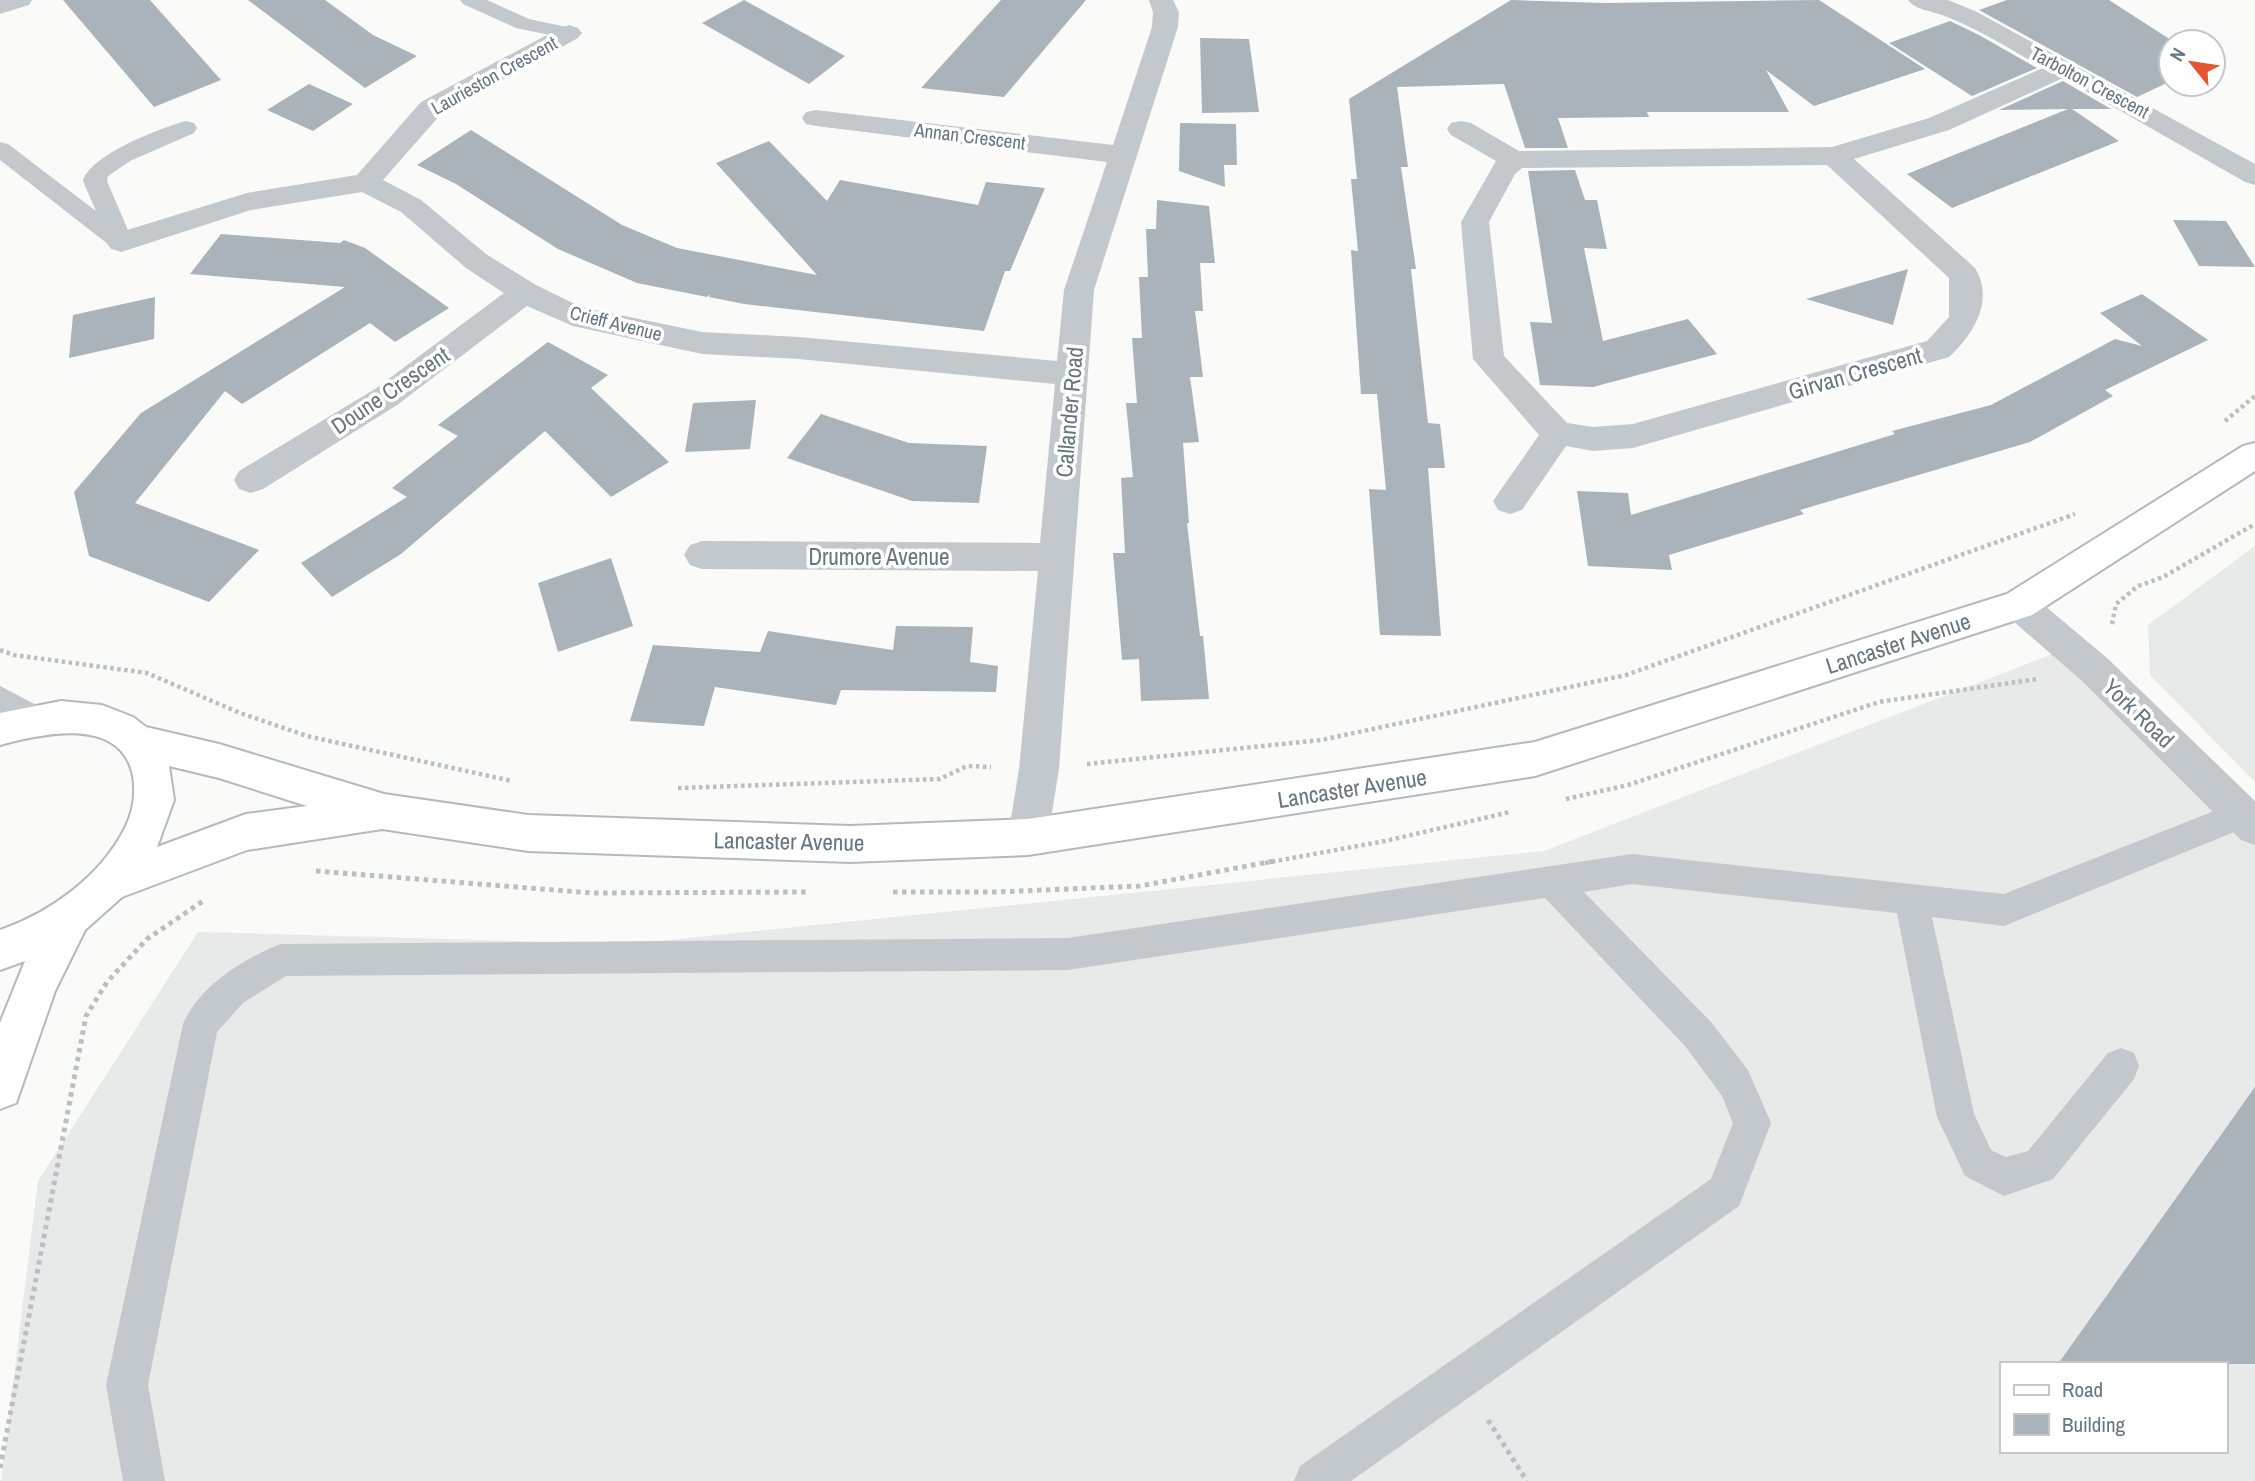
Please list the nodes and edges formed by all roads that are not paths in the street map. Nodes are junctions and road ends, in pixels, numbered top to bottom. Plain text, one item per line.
1 (20, 0) edge
2 (470, 0) edge
3 (1161, 0) edge
4 (1932, 1) edge
5 (0, 6) edge
6 (569, 33) joint
7 (2064, 68) junction
8 (816, 118) dead end
9 (186, 128) dead end
10 (1461, 129) dead end
11 (0, 149) edge
12 (1123, 155) junction
13 (1834, 156) junction
14 (1514, 160) junction
15 (2255, 176) edge
16 (366, 182) junction
17 (121, 242) junction
18 (525, 292) junction
19 (1072, 374) junction
20 (1558, 433) junction
21 (2255, 455) edge
22 (251, 480) dead end
23 (1510, 501) dead end
24 (702, 555) dead end
25 (1057, 557) junction
26 (2019, 604) junction
27 (10, 717) edge
28 (138, 742) junction
29 (384, 812) junction
30 (2249, 821) edge
31 (1028, 837) junction
32 (1551, 881) junction
33 (110, 883) junction
34 (1911, 899) junction
35 (69, 918) junction
36 (0, 950) edge
37 (2121, 1066) dead end
38 (0, 1087) edge
39 (144, 1481) edge
40 (1315, 1481) edge

1 - 5 street
2 - 6 lane
3 - 12 street, Callander Road
4 - 7 street, Tarbolton Crescent
6 - 16 street, Laurieston Crescent
7 - 13 street
7 - 15 street, Tarbolton Crescent
8 - 12 street, Annan Crescent
9 - 17 lane
10 - 14 street
11 - 17 lane
12 - 19 street, Callander Road
13 - 14 street
13 - 20 street, Girvan Crescent
14 - 20 street
16 - 17 street
16 - 18 street, Crieff Avenue
18 - 19 street, Crieff Avenue
18 - 22 street, Doune Crescent
19 - 25 street, Callander Road
20 - 23 street
21 - 26 main road, Lancaster Avenue
24 - 25 street, Drumore Avenue
25 - 31 street, Callander Road
26 - 30 street, York Road
26 - 31 main road, Lancaster Avenue
27 - 28 main road
28 - 29 main road, Lancaster Avenue
28 - 33 main road
29 - 31 main road, Lancaster Avenue
29 - 33 main road, Lancaster Avenue
30 - 34 lane
32 - 34 lane
32 - 39 lane
32 - 40 lane
33 - 35 main road
34 - 37 lane
35 - 36 main road
35 - 38 main road

